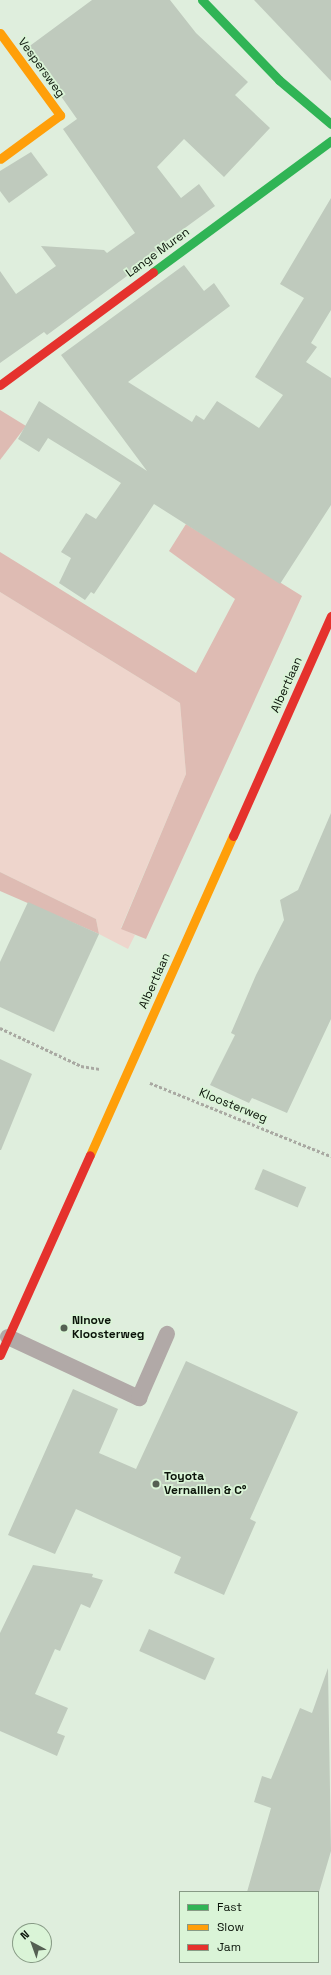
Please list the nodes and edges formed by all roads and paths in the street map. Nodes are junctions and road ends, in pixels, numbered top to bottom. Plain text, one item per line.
1 (202, 0) edge
2 (0, 33) edge
3 (331, 124) edge
4 (331, 141) edge
5 (0, 159) edge
6 (0, 385) edge
7 (331, 616) edge
8 (0, 1028) edge
9 (127, 1074) junction
10 (331, 1156) edge
11 (167, 1334) dead end
12 (8, 1337) junction
13 (0, 1355) edge

1 - 3 main road
2 - 5 main road, Vespersweg
4 - 6 main road, Lange Muren
7 - 9 main road, Albertlaan
8 - 9 path, Kloosterweg
9 - 10 path, Kloosterweg
9 - 12 main road, Albertlaan
11 - 12 lane
12 - 13 main road, Albertlaan

